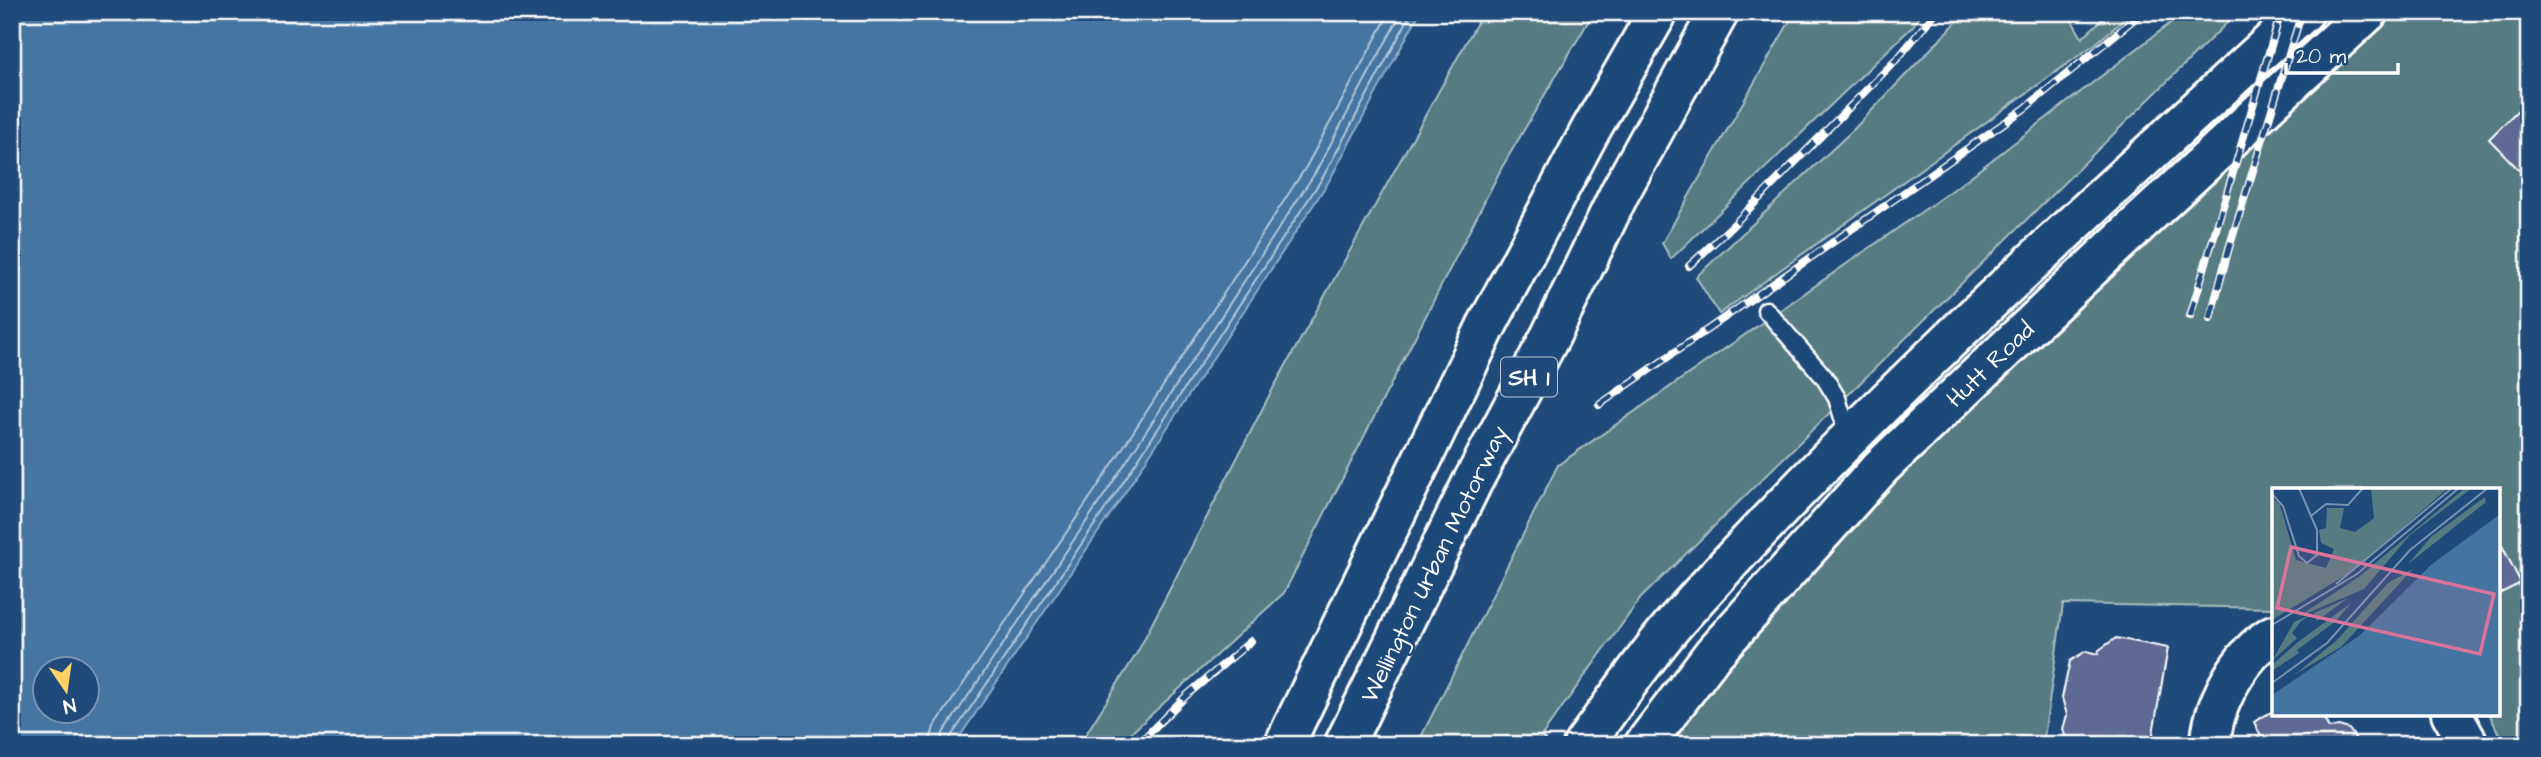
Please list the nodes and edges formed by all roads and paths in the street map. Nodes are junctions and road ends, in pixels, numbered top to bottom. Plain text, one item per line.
1 (1658, 12) edge
2 (1719, 12) edge
3 (2304, 12) edge
4 (2368, 12) edge
5 (1766, 310) dead end
6 (1849, 438) junction
7 (2272, 636) edge
8 (2452, 715) edge
9 (1284, 745) edge
10 (1344, 745) edge
11 (1583, 745) edge
12 (1644, 745) edge
13 (2211, 745) edge
14 (2469, 745) edge

1 - 9 main road, SH 1
2 - 10 main road, Wellington Urban Motorway / SH 1
3 - 6 main road, Hutt Road
4 - 12 main road, Hutt Road
5 - 6 lane
6 - 11 main road, Hutt Road
7 - 13 main road
8 - 14 main road

